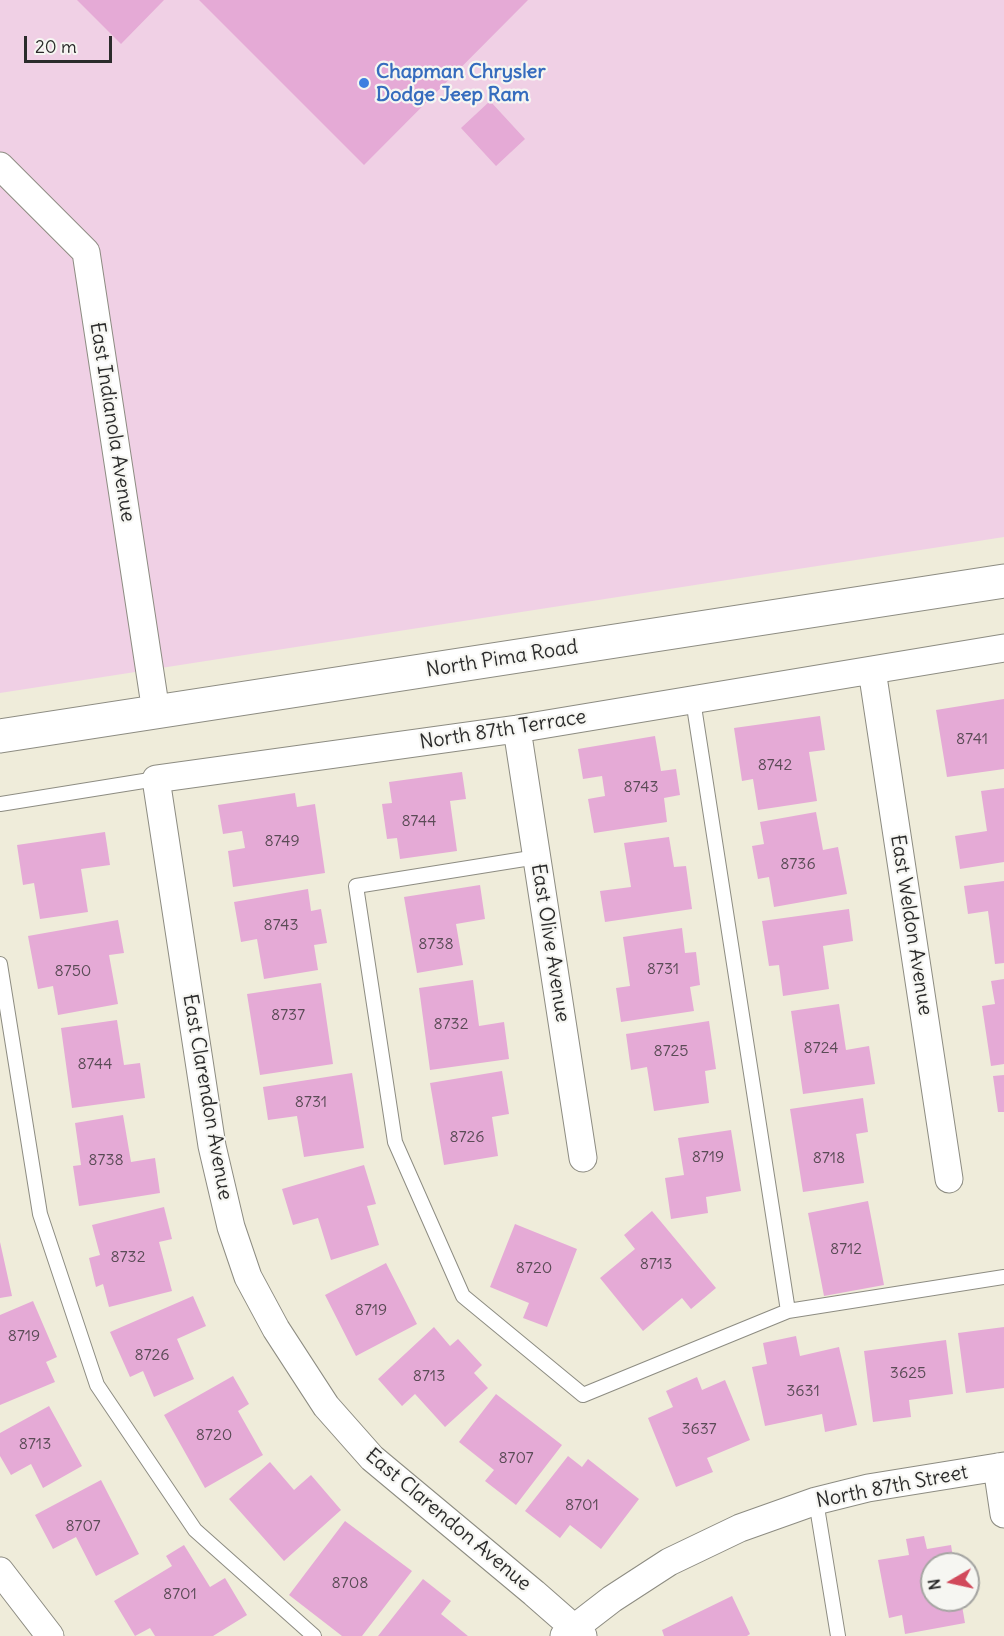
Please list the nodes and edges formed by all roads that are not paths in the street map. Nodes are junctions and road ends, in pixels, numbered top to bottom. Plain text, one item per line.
1 (0, 166) edge
2 (1004, 581) edge
3 (1004, 648) edge
4 (872, 670) junction
5 (693, 700) junction
6 (156, 712) junction
7 (518, 729) junction
8 (0, 736) edge
9 (156, 779) junction
10 (0, 804) edge
11 (537, 857) junction
12 (0, 964) edge
13 (583, 1158) dead end
14 (949, 1179) dead end
15 (1004, 1277) edge
16 (788, 1311) junction
17 (1000, 1466) edge
18 (816, 1501) junction
19 (1004, 1514) edge
20 (0, 1571) edge
21 (574, 1633) edge
22 (50, 1636) edge
23 (315, 1636) edge
24 (838, 1636) edge

1 - 6 street, East Indianola Avenue
2 - 6 main road, North Pima Road
3 - 4 street, North 87th Terrace
4 - 5 street, North 87th Terrace
4 - 14 street, East Weldon Avenue
5 - 7 street, North 87th Terrace
5 - 16 lane
6 - 8 main road, North Pima Road
7 - 9 street, North 87th Terrace
7 - 11 street, East Olive Avenue
9 - 10 lane, North 87th Terrace
9 - 21 street, East Clarendon Avenue
11 - 13 street, East Olive Avenue
11 - 16 lane
12 - 23 lane
15 - 16 lane
17 - 18 street, North 87th Street
17 - 19 street
18 - 21 street, North 87th Street
18 - 24 lane
20 - 22 street

